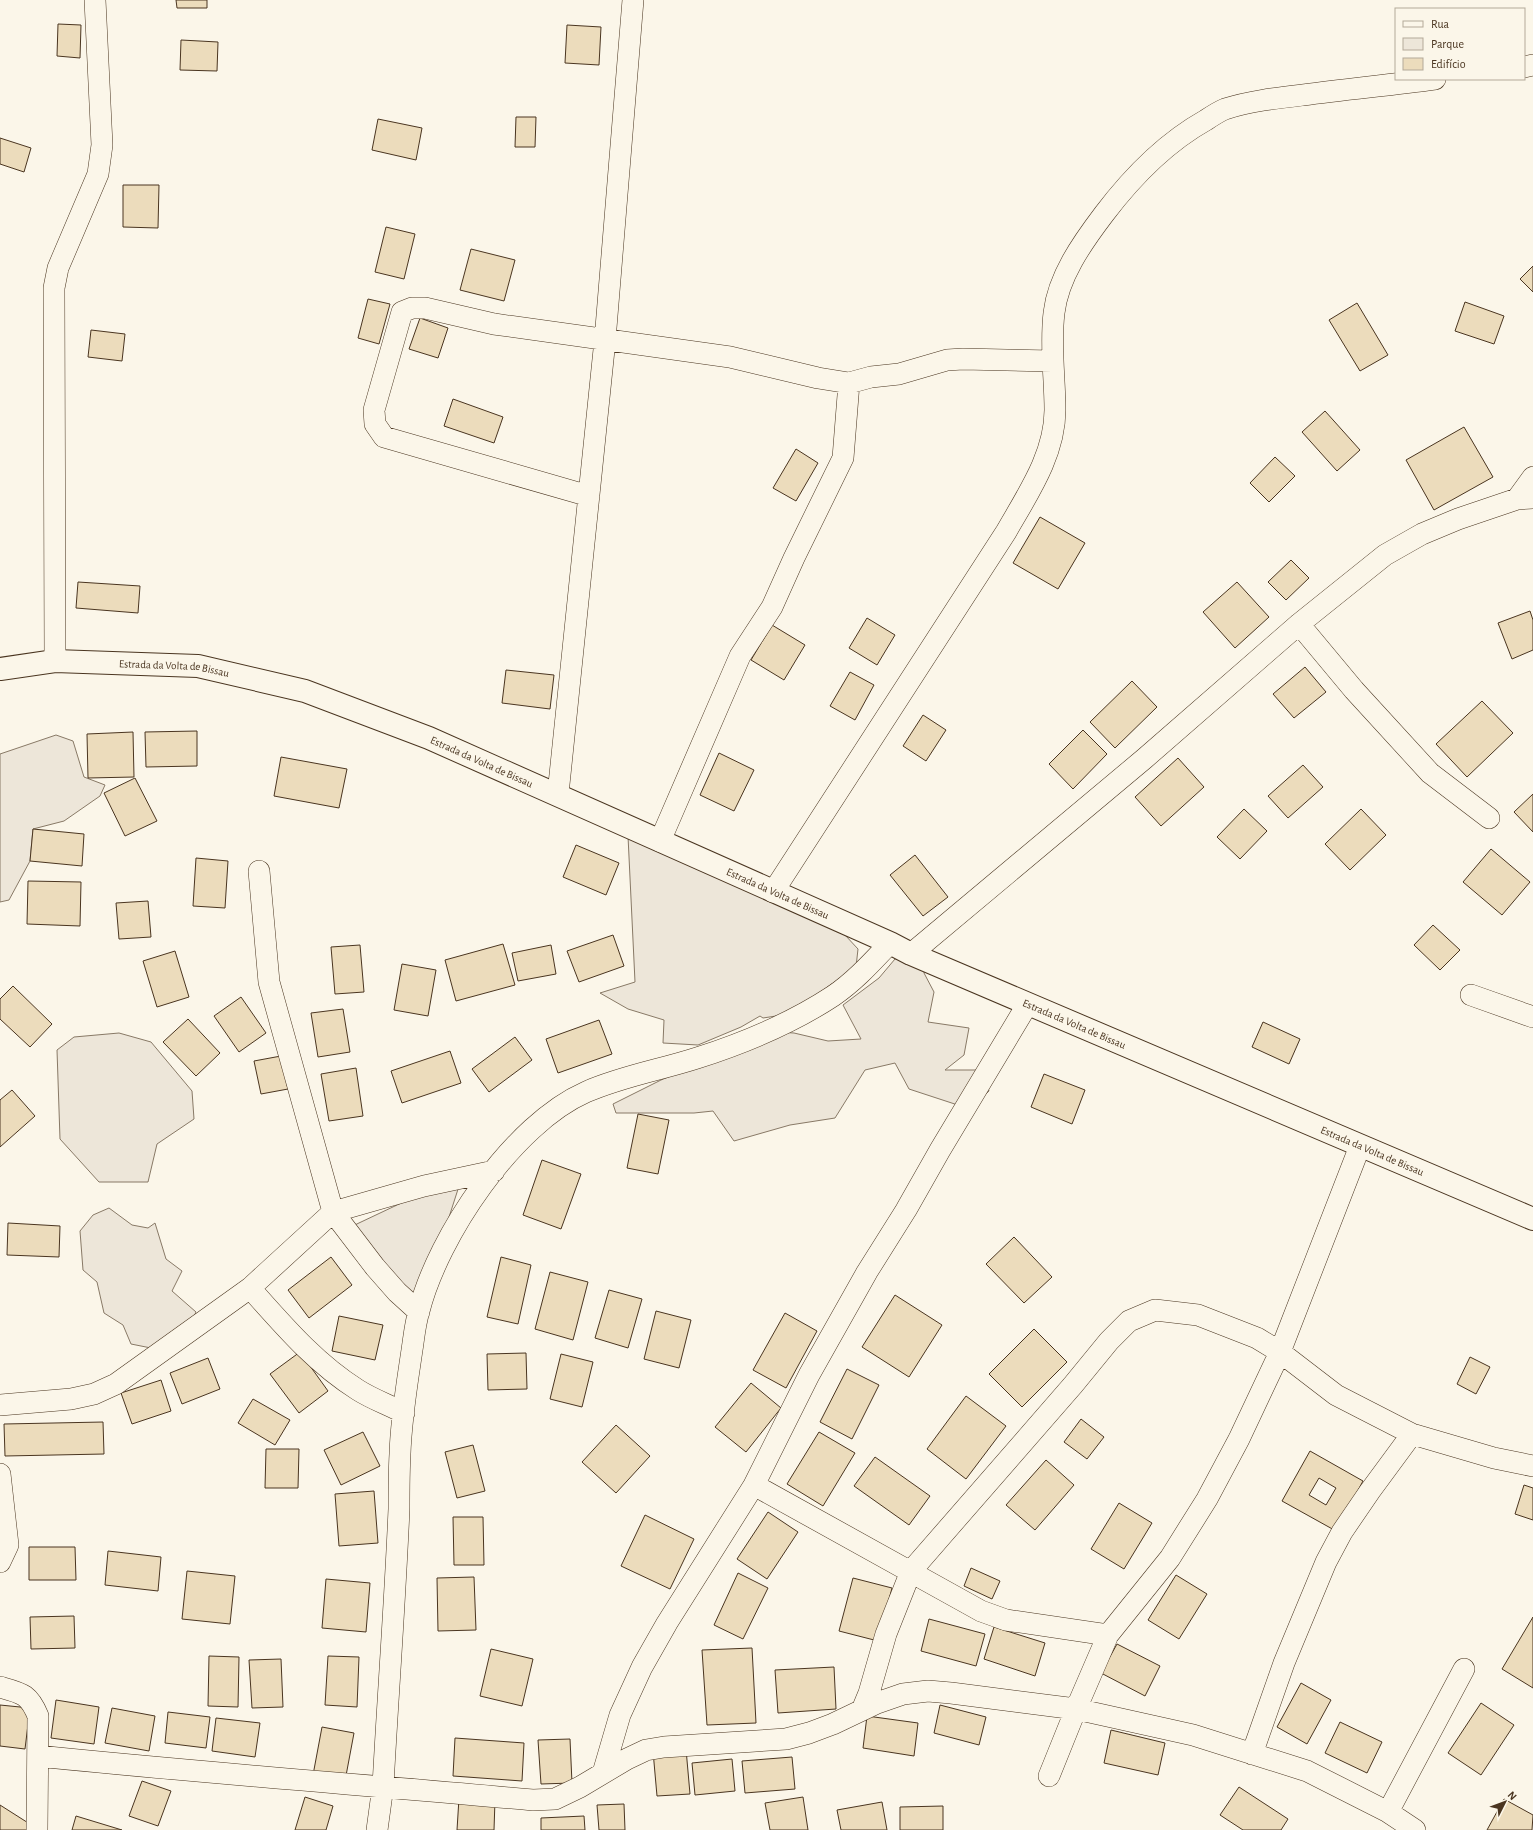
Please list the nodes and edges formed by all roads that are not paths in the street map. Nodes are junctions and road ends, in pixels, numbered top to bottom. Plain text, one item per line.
1 (95, 0) edge
2 (633, 0) edge
3 (1427, 80) edge
4 (605, 340) junction
5 (1052, 361) junction
6 (849, 383) junction
7 (1533, 476) edge
8 (589, 496) junction
9 (1525, 498) edge
10 (1299, 624) junction
11 (55, 661) junction
12 (0, 669) edge
13 (558, 794) junction
14 (1489, 818) dead end
15 (660, 841) junction
16 (259, 871) dead end
17 (773, 892) junction
18 (890, 943) junction
19 (911, 954) junction
20 (1471, 995) dead end
21 (1027, 1005) junction
22 (1533, 1017) edge
23 (1360, 1146) junction
24 (494, 1171) junction
25 (334, 1212) junction
26 (1533, 1219) edge
27 (250, 1288) junction
28 (419, 1312) junction
29 (1280, 1352) junction
30 (0, 1405) edge
31 (404, 1413) junction
32 (1412, 1434) junction
33 (1533, 1466) edge
34 (0, 1474) edge
35 (754, 1484) junction
36 (0, 1562) edge
37 (911, 1572) junction
38 (1108, 1635) junction
39 (1464, 1669) dead end
40 (0, 1687) edge
41 (1076, 1709) junction
42 (862, 1710) junction
43 (1252, 1754) junction
44 (38, 1756) junction
45 (603, 1773) junction
46 (1049, 1776) dead end
47 (383, 1786) junction
48 (1388, 1812) junction
49 (37, 1830) edge
50 (377, 1830) edge
51 (1415, 1830) edge

1 - 11 street
2 - 4 street
3 - 5 street
4 - 6 street
4 - 8 street
4 - 8 street
5 - 6 street
5 - 17 street
6 - 15 street
7 - 9 street
8 - 13 street
9 - 10 street
10 - 14 street
10 - 19 street
11 - 12 main road, Estrada da Volta de Bissau
11 - 13 main road, Estrada da Volta de Bissau
13 - 15 main road, Estrada da Volta de Bissau
15 - 17 main road, Estrada da Volta de Bissau
16 - 25 street
17 - 18 main road, Estrada da Volta de Bissau
18 - 19 main road, Estrada da Volta de Bissau
18 - 24 street
19 - 21 main road, Estrada da Volta de Bissau
20 - 22 street
21 - 23 main road, Estrada da Volta de Bissau
21 - 35 street
23 - 26 main road, Estrada da Volta de Bissau
23 - 29 street
24 - 25 street
24 - 28 street
25 - 27 street
25 - 28 street
27 - 30 street
27 - 31 street
28 - 31 street
29 - 32 street
29 - 37 street
29 - 38 street
31 - 47 street
32 - 33 street
32 - 43 street
34 - 36 street
35 - 37 street
35 - 45 street
37 - 38 street
37 - 42 street
38 - 41 street
39 - 48 street
40 - 44 street
41 - 42 street
41 - 43 street
41 - 46 street
42 - 45 street
43 - 48 street
44 - 47 street
44 - 49 street
45 - 47 street
47 - 50 street
48 - 51 street

